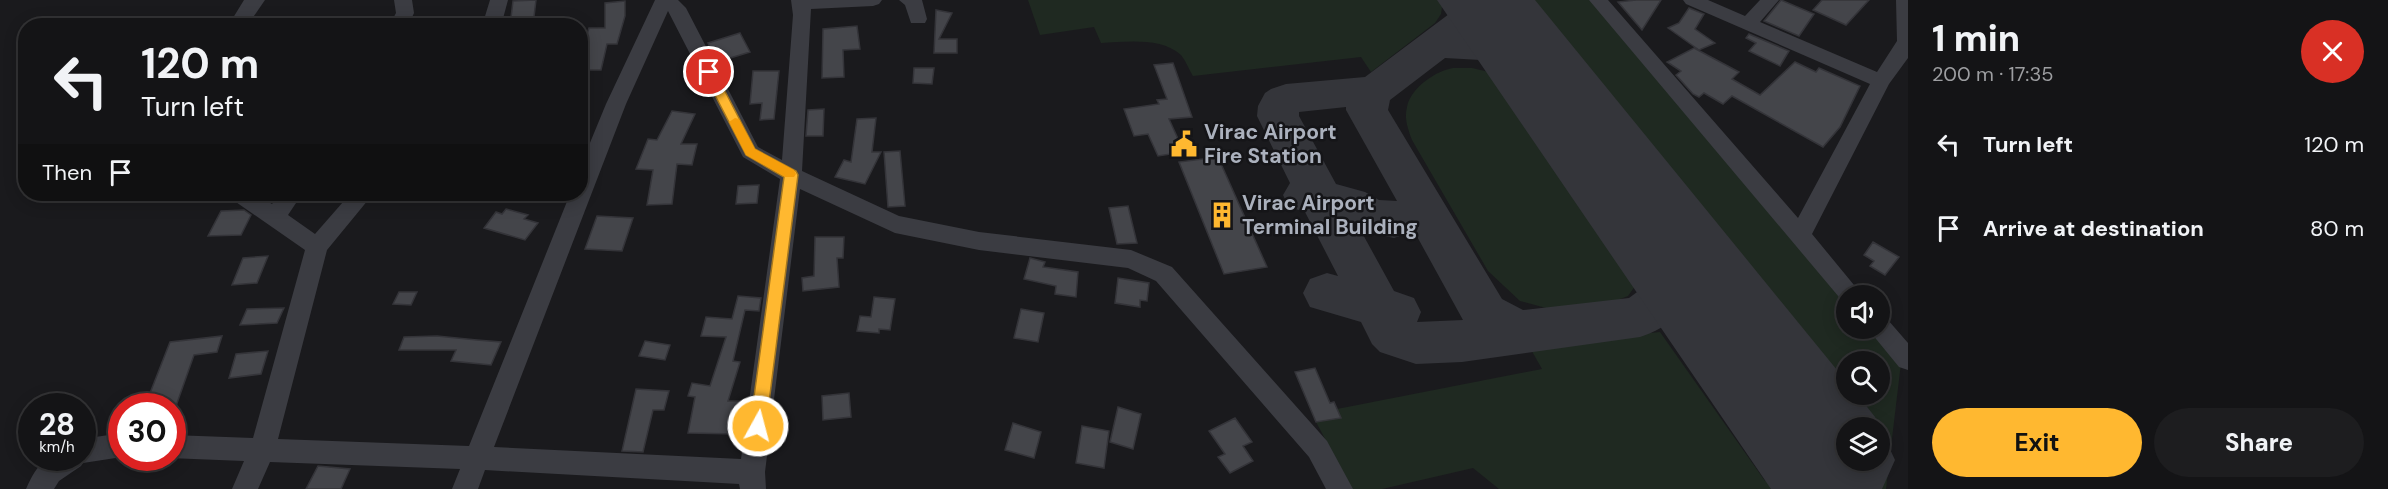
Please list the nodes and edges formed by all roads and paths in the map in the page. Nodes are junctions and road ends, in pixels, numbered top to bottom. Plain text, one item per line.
1 (256, 0) edge
2 (403, 0) edge
3 (499, 0) edge
4 (666, 0) edge
5 (873, 0) edge
6 (908, 0) edge
7 (1598, 0) edge
8 (1692, 0) edge
9 (1770, 0) edge
10 (1905, 0) edge
11 (800, 2) edge
12 (242, 18) edge
13 (402, 18) edge
14 (493, 18) edge
15 (918, 19) dead end
16 (1748, 24) junction
17 (1881, 81) junction
18 (588, 175) edge
19 (791, 175) junction
20 (251, 201) edge
21 (286, 201) edge
22 (356, 201) edge
23 (578, 201) edge
24 (274, 218) junction
25 (1800, 235) junction
26 (317, 247) junction
27 (1843, 285) edge
28 (1890, 339) edge
29 (1908, 360) edge
30 (186, 448) edge
31 (262, 451) junction
32 (476, 458) junction
33 (52, 471) edge
34 (752, 481) edge
35 (39, 489) edge
36 (245, 489) edge
37 (465, 489) edge
38 (1340, 489) edge

1 - 12 street
2 - 13 street
3 - 14 street
4 - 18 street
4 - 19 street
5 - 11 street
6 - 15 street
7 - 25 street
8 - 16 street
9 - 16 street
10 - 17 street
11 - 19 street
16 - 17 street
17 - 25 street
19 - 34 street
19 - 38 street
20 - 24 street
21 - 24 street
22 - 26 street
23 - 32 street
24 - 26 street
25 - 27 street
26 - 31 street
28 - 29 street
30 - 31 street
31 - 32 street
31 - 36 street
32 - 34 street
32 - 37 street
33 - 35 street

